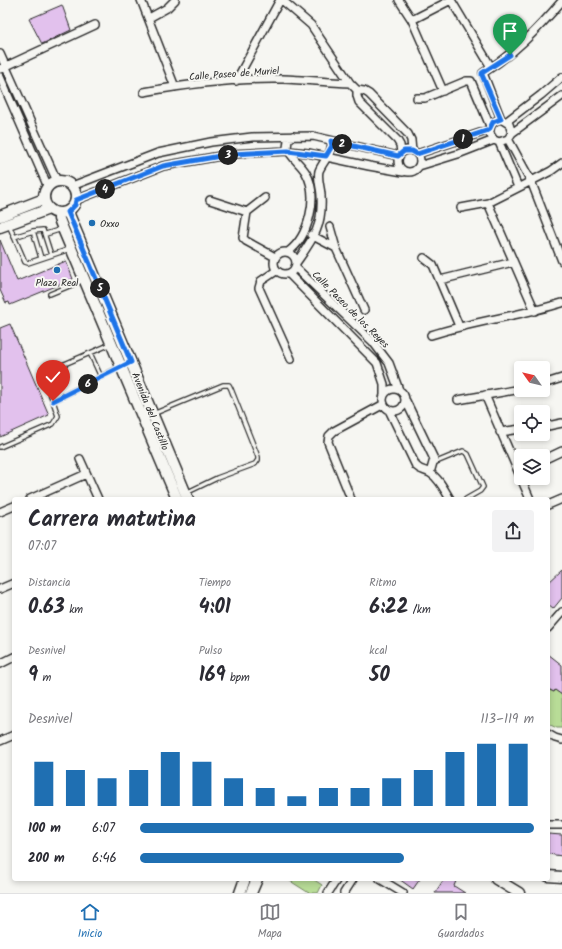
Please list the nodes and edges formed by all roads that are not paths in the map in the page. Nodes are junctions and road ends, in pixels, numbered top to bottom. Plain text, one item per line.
1 (141, 0) edge
2 (175, 0) edge
3 (281, 0) edge
4 (399, 0) edge
5 (451, 0) edge
6 (562, 0) edge
7 (149, 18) junction
8 (412, 20) junction
9 (95, 25) dead end
10 (0, 54) edge
11 (3, 68) edge
12 (491, 68) junction
13 (0, 77) edge
14 (562, 77) edge
15 (236, 80) junction
16 (350, 84) junction
17 (175, 87) junction
18 (357, 90) junction
19 (144, 92) dead end
20 (443, 92) junction
21 (562, 96) edge
22 (417, 98) dead end
23 (504, 120) junction
24 (490, 128) junction
25 (293, 136) junction
26 (510, 136) junction
27 (331, 141) junction
28 (496, 141) junction
29 (288, 151) junction
30 (166, 152) junction
31 (415, 152) junction
32 (400, 155) junction
33 (326, 156) junction
34 (562, 163) edge
35 (171, 165) junction
36 (419, 166) junction
37 (117, 169) junction
38 (403, 172) junction
39 (531, 181) junction
40 (123, 182) junction
41 (53, 184) junction
42 (72, 186) junction
43 (518, 187) junction
44 (265, 198) dead end
45 (44, 199) junction
46 (76, 200) junction
47 (210, 200) dead end
48 (488, 203) junction
49 (461, 208) dead end
50 (49, 209) junction
51 (247, 212) junction
52 (64, 213) junction
53 (0, 216) edge
54 (4, 226) edge
55 (330, 227) dead end
56 (63, 229) junction
57 (33, 231) junction
58 (305, 233) junction
59 (46, 234) junction
60 (315, 236) junction
61 (14, 237) junction
62 (71, 248) junction
63 (336, 248) junction
64 (288, 252) junction
65 (51, 255) junction
66 (275, 256) junction
67 (41, 258) junction
68 (424, 258) dead end
69 (514, 262) junction
70 (562, 262) edge
71 (296, 265) junction
72 (276, 271) junction
73 (289, 274) junction
74 (84, 280) junction
75 (440, 280) junction
76 (50, 294) dead end
77 (562, 303) edge
78 (364, 310) dead end
79 (535, 311) junction
80 (459, 326) junction
81 (430, 335) dead end
82 (121, 340) junction
83 (111, 344) junction
84 (90, 353) junction
85 (292, 359) dead end
86 (131, 362) junction
87 (121, 366) junction
88 (102, 377) junction
89 (562, 378) edge
90 (550, 382) edge
91 (399, 390) junction
92 (514, 390) edge
93 (384, 395) junction
94 (485, 395) junction
95 (458, 400) dead end
96 (53, 401) junction
97 (406, 401) junction
98 (384, 404) junction
99 (390, 410) junction
100 (147, 416) junction
101 (562, 423) edge
102 (550, 426) edge
103 (514, 431) edge
104 (500, 432) junction
105 (0, 447) edge
106 (562, 451) edge
107 (550, 457) edge
108 (80, 459) dead end
109 (514, 460) edge
110 (434, 463) junction
111 (430, 473) junction
112 (86, 474) junction
113 (525, 485) edge
114 (34, 497) edge
115 (97, 497) edge
116 (182, 497) edge
117 (350, 497) edge
118 (449, 497) edge
119 (470, 497) edge
120 (529, 497) edge
121 (562, 499) edge
122 (550, 504) edge
123 (12, 507) edge
124 (0, 512) edge
125 (12, 584) edge
126 (0, 589) edge
127 (562, 612) edge
128 (550, 626) edge
129 (12, 658) edge
130 (0, 664) edge
131 (550, 735) edge
132 (12, 736) edge
133 (562, 740) edge
134 (0, 741) edge
135 (550, 825) edge
136 (562, 825) edge
137 (550, 876) edge
138 (562, 877) edge
139 (244, 881) edge
140 (256, 881) edge
141 (336, 881) edge
142 (352, 881) edge
143 (383, 881) edge
144 (499, 881) edge
145 (240, 893) edge
146 (252, 893) edge
147 (328, 893) edge
148 (344, 893) edge
149 (403, 893) edge
150 (519, 893) edge

1 - 7 street
2 - 7 street
3 - 15 street
3 - 16 street
4 - 8 street
5 - 8 street
5 - 12 street
6 - 12 street
7 - 17 street
8 - 20 street
9 - 11 street
10 - 11 street
11 - 41 street
12 - 23 street
13 - 41 street
14 - 23 street
15 - 16 street, Calle Paseo de Muriel
15 - 17 street, Calle Paseo de Muriel
16 - 18 street
17 - 19 street, Calle Paseo de Muriel
18 - 31 street
18 - 32 street
20 - 22 street
20 - 24 street
21 - 26 street
23 - 24 street
23 - 26 street
24 - 28 street
24 - 31 street
25 - 27 street
25 - 29 street
25 - 30 street
26 - 28 street
26 - 39 street
27 - 32 street
27 - 33 street
28 - 36 street
28 - 43 street
29 - 33 street
29 - 35 street
29 - 58 street
30 - 35 street
30 - 37 street
31 - 32 street
31 - 36 street
32 - 38 street
33 - 38 street
33 - 60 street
34 - 39 street
35 - 40 street
36 - 38 street
37 - 40 street
37 - 42 street
39 - 43 street
39 - 70 street
40 - 46 street
41 - 42 main road
41 - 45 main road
42 - 46 main road
43 - 48 street
44 - 51 street
45 - 50 main road
45 - 53 main road
46 - 52 main road
47 - 51 street
48 - 49 street
48 - 69 street
50 - 52 main road
50 - 54 main road
51 - 66 street
52 - 56 main road, Avenida del Castillo
52 - 82 main road, Avenida del Castillo
54 - 61 lane
55 - 63 street
56 - 59 lane
56 - 62 main road, Avenida del Castillo
57 - 59 lane
57 - 61 lane
57 - 67 lane
58 - 60 street
58 - 64 street
59 - 65 lane
60 - 63 street
60 - 71 street
61 - 67 lane
62 - 65 lane
62 - 74 main road, Avenida del Castillo
63 - 78 street
64 - 66 street
64 - 71 street
65 - 67 lane
66 - 72 street
68 - 75 street
69 - 75 street
69 - 79 street
71 - 73 street
71 - 91 street, Calle Paseo de los Reyes
72 - 73 street
72 - 85 street
73 - 93 street, Calle Paseo de los Reyes
74 - 76 lane
74 - 83 main road, Avenida del Castillo
75 - 80 street
77 - 79 street
79 - 80 street
80 - 81 street
82 - 83 lane
82 - 86 main road, Avenida del Castillo
83 - 84 lane
83 - 87 main road, Avenida del Castillo
84 - 88 lane
84 - 96 lane
86 - 87 lane
86 - 100 main road, Avenida del Castillo
87 - 88 lane
87 - 100 main road, Avenida del Castillo
88 - 96 lane
89 - 90 street
91 - 93 street
91 - 97 street
92 - 94 street
93 - 98 street
94 - 95 street
94 - 104 street
96 - 105 lane
97 - 99 street
97 - 110 street
98 - 99 street
98 - 117 street
99 - 111 street
100 - 116 main road, Avenida del Castillo
100 - 116 lane
101 - 102 street
103 - 104 street
104 - 109 street
106 - 107 street
108 - 112 street
110 - 111 street
110 - 119 lane
111 - 118 street
112 - 114 street
112 - 115 street
113 - 120 street
121 - 122 street
123 - 124 street
125 - 126 street
127 - 128 street
129 - 130 street
131 - 133 street
132 - 134 street
135 - 136 street
137 - 138 main road
139 - 145 main road
140 - 146 main road
141 - 147 street
142 - 148 street
143 - 149 street
144 - 150 main road

